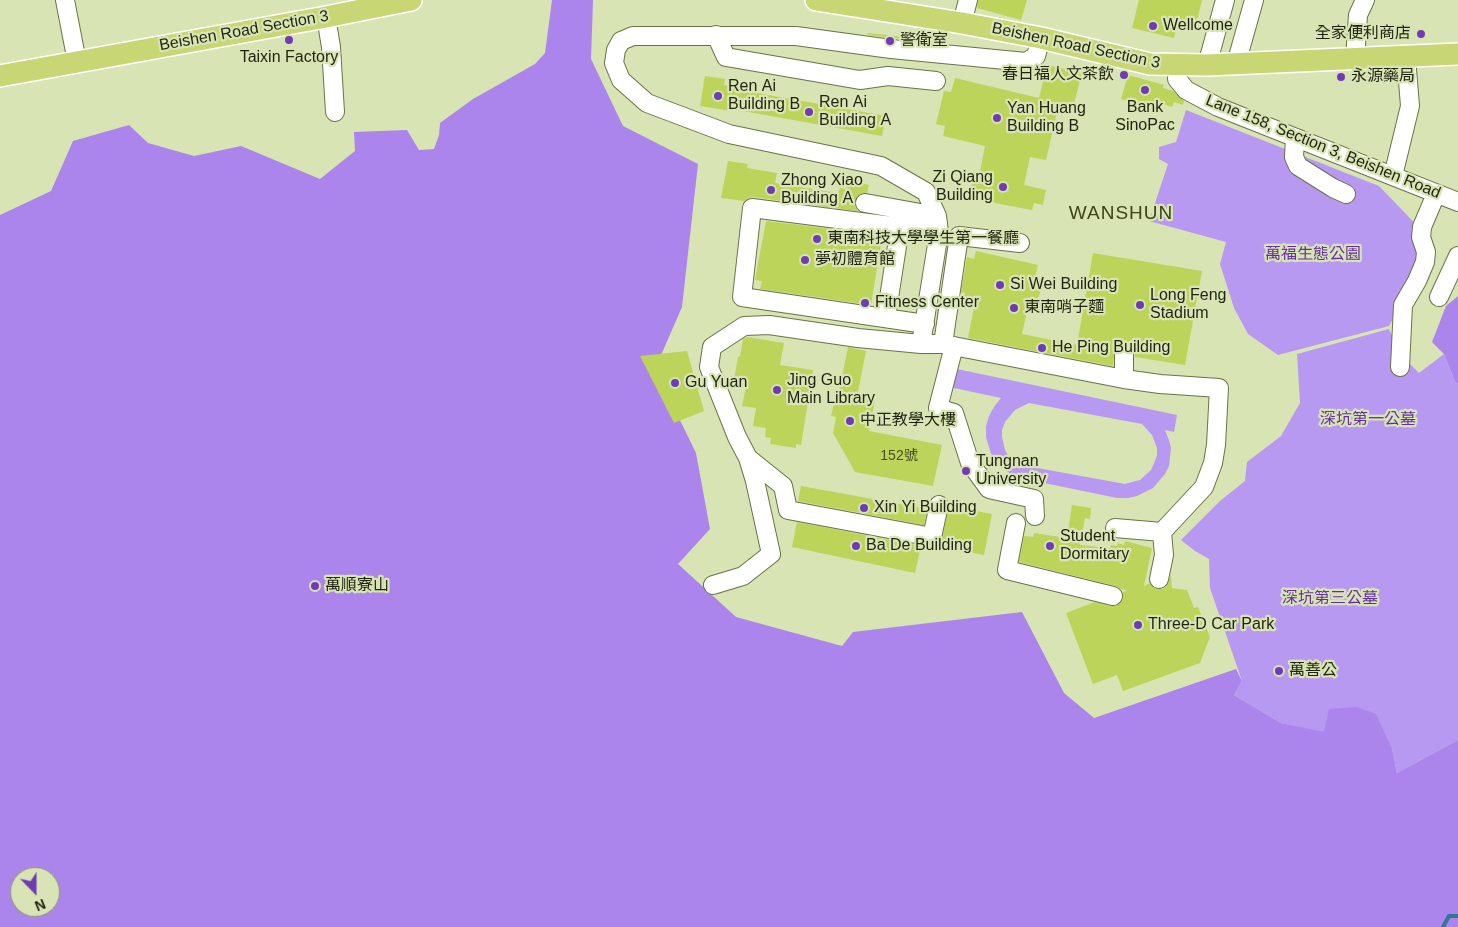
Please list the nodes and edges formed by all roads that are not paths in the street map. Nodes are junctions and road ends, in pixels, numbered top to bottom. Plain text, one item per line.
1 (65, 0) edge
2 (816, 0) edge
3 (968, 0) edge
4 (1225, 0) edge
5 (1254, 0) edge
6 (1366, 0) edge
7 (401, 1) edge
8 (326, 17) junction
9 (962, 23) junction
10 (716, 35) junction
11 (1041, 38) junction
12 (1458, 54) edge
13 (1406, 57) junction
14 (1356, 59) junction
15 (77, 62) junction
16 (1236, 64) junction
17 (1178, 65) junction
18 (1207, 65) junction
19 (0, 76) edge
20 (936, 82) dead end
21 (335, 112) dead end
22 (1295, 138) junction
23 (1393, 176) junction
24 (1346, 194) dead end
25 (1436, 194) junction
26 (1458, 202) edge
27 (865, 203) dead end
28 (937, 216) junction
29 (900, 227) junction
30 (923, 230) dead end
31 (1020, 243) dead end
32 (1458, 256) edge
33 (1439, 297) dead end
34 (886, 317) junction
35 (925, 324) junction
36 (921, 344) junction
37 (949, 345) junction
38 (1124, 351) dead end
39 (1400, 367) dead end
40 (1124, 379) junction
41 (748, 458) junction
42 (939, 505) dead end
43 (1035, 516) dead end
44 (1016, 523) dead end
45 (1114, 528) dead end
46 (1162, 532) junction
47 (1159, 579) dead end
48 (713, 585) dead end
49 (1113, 596) dead end

1 - 15 street
2 - 9 main road, Beishen Road Section 3
3 - 9 street
4 - 18 street
5 - 16 street
6 - 14 street
7 - 8 main road, Beishen Road Section 3
8 - 15 main road, Beishen Road Section 3
8 - 21 street
9 - 11 main road, Beishen Road Section 3
10 - 11 street
10 - 20 street
10 - 28 street
11 - 17 main road, Beishen Road Section 3
12 - 13 main road, Beishen Road Section 3
13 - 14 main road, Beishen Road Section 3
13 - 23 street
14 - 16 main road, Beishen Road Section 3
15 - 19 main road, Beishen Road Section 3
16 - 18 main road, Beishen Road Section 3
17 - 18 main road, Beishen Road Section 3
17 - 22 street, Lane 158, Section 3, Beishen Road
22 - 23 street, Lane 158, Section 3, Beishen Road
22 - 24 street
23 - 25 street, Lane 158, Section 3, Beishen Road
25 - 26 street, Lane 158, Section 3, Beishen Road
25 - 39 street
27 - 28 street
28 - 35 street
29 - 30 street
29 - 34 street
29 - 34 street
31 - 37 street
32 - 33 street
34 - 35 street
35 - 36 street
36 - 37 street
36 - 41 street
37 - 40 street
37 - 43 street
38 - 40 street
40 - 46 street
41 - 42 street
41 - 48 street
44 - 49 street
45 - 46 street
46 - 47 street

